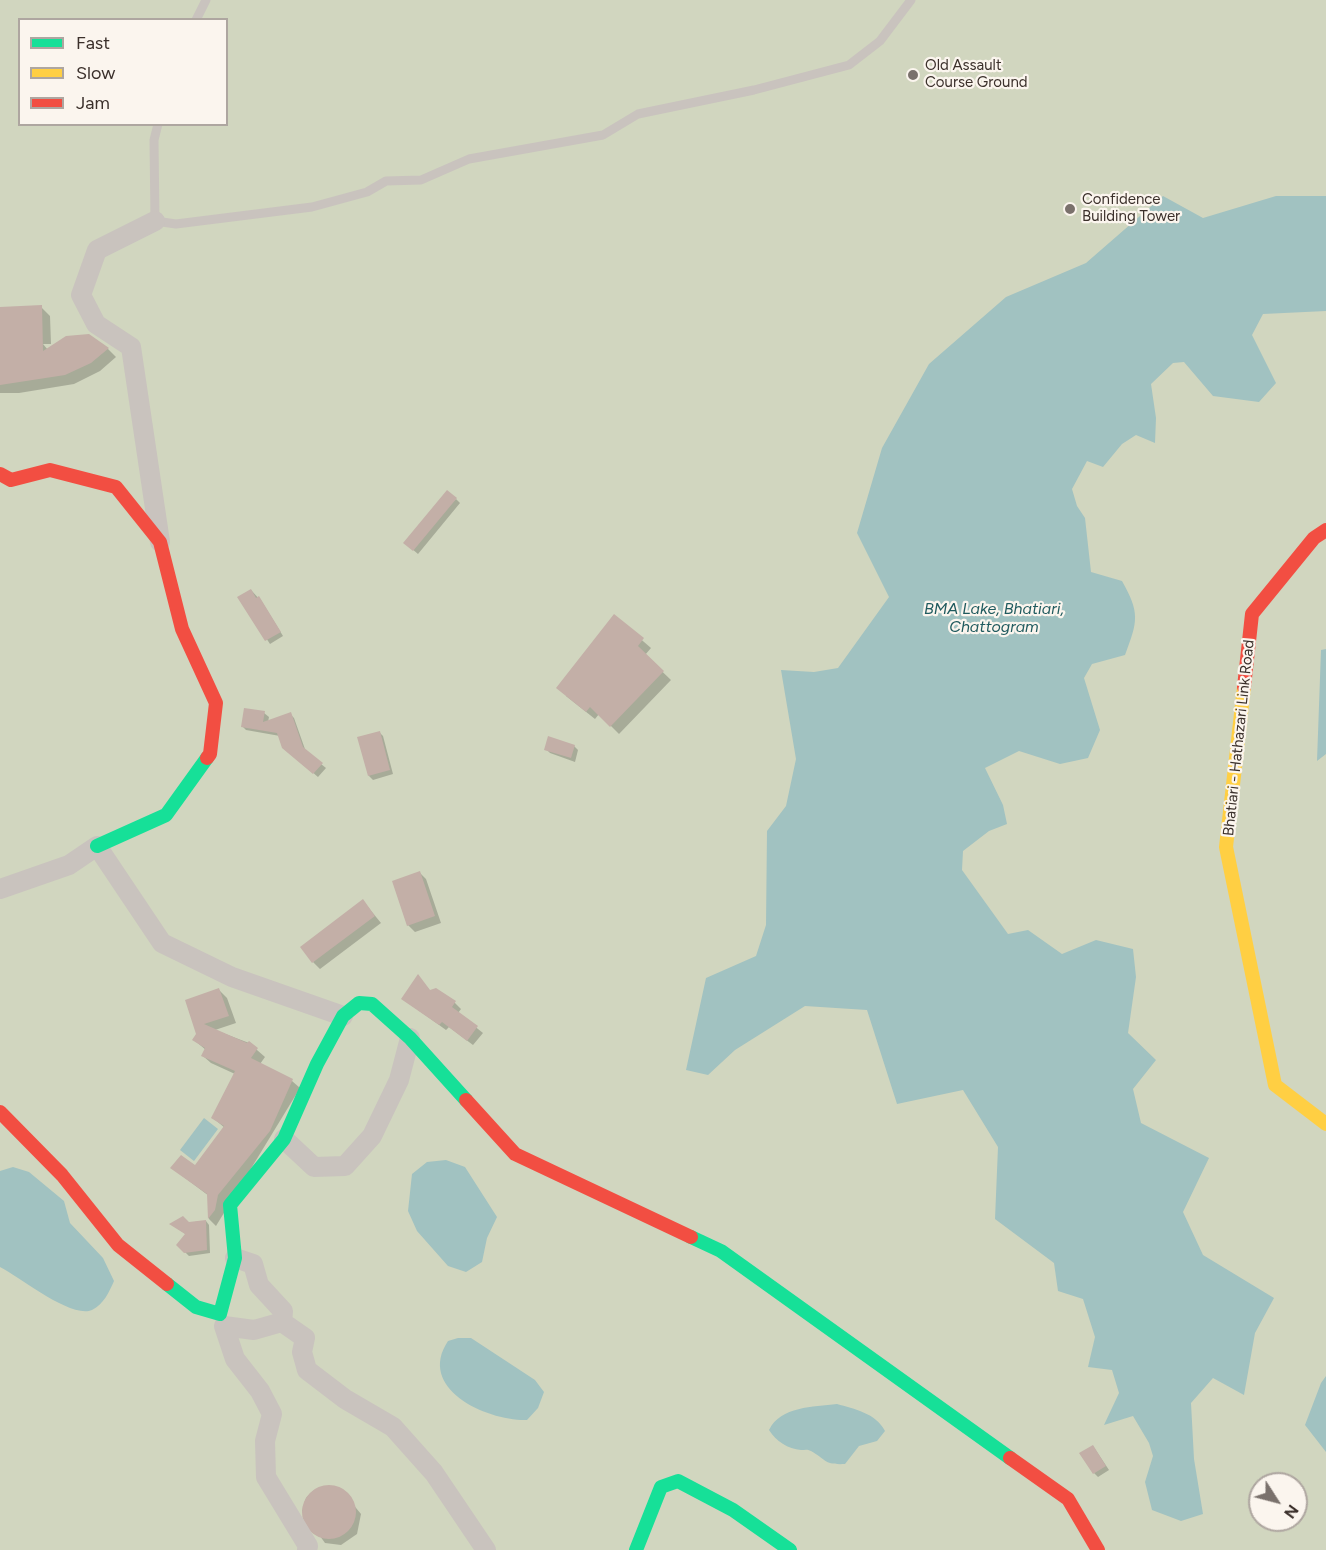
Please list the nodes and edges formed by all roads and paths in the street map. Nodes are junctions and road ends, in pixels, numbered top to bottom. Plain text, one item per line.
1 (206, 0) edge
2 (911, 0) edge
3 (197, 18) edge
4 (158, 126) edge
5 (155, 220) junction
6 (0, 474) edge
7 (1326, 530) edge
8 (160, 542) junction
9 (97, 846) junction
10 (0, 890) edge
11 (343, 1016) junction
12 (410, 1038) junction
13 (0, 1112) edge
14 (1326, 1124) edge
15 (284, 1139) junction
16 (235, 1258) junction
17 (222, 1320) junction
18 (282, 1322) junction
19 (306, 1550) edge
20 (486, 1550) edge
21 (636, 1550) edge
22 (790, 1550) edge
23 (1098, 1550) edge

1 - 3 lane
2 - 5 lane
4 - 5 lane
5 - 8 street
6 - 8 street
7 - 14 street, Bhatiari - Hathazari Link Road
8 - 9 street
9 - 10 street
9 - 11 street
11 - 12 street
11 - 15 street
12 - 15 street
12 - 23 street
13 - 17 street
15 - 16 street
16 - 17 street
16 - 18 street
17 - 18 street
17 - 19 street
18 - 20 street
21 - 22 street

